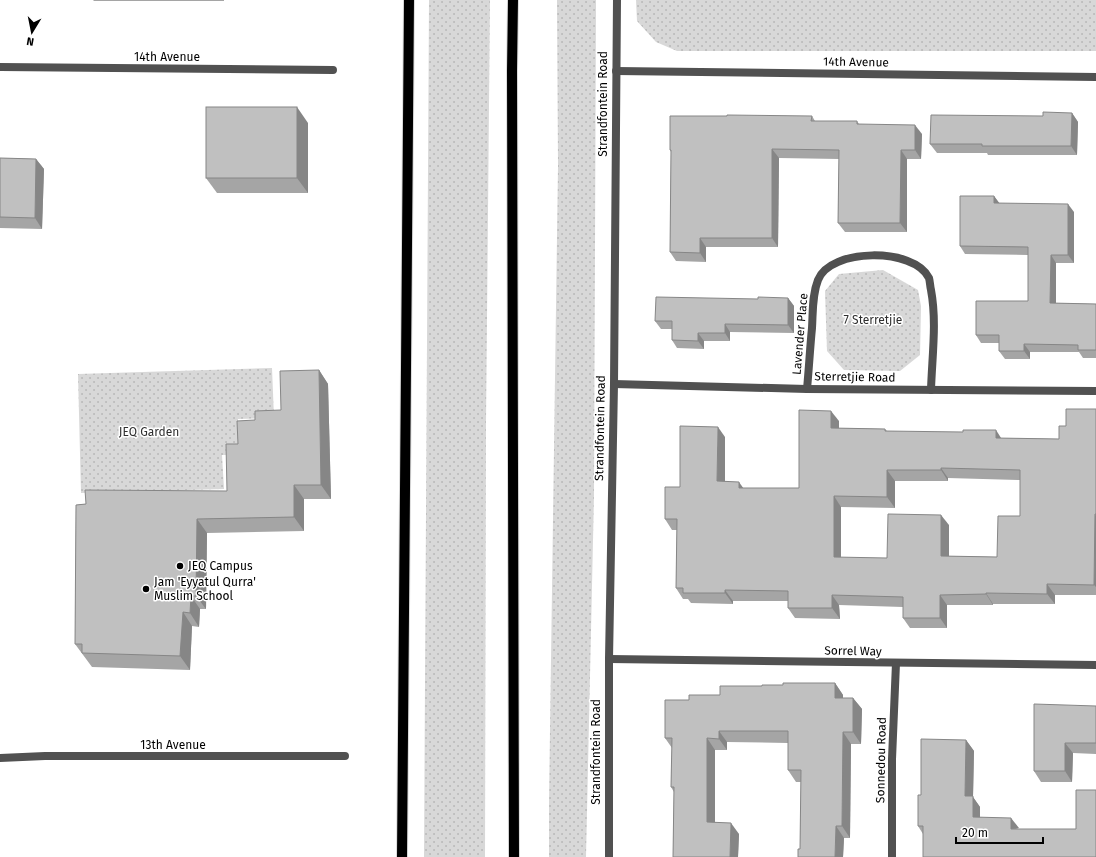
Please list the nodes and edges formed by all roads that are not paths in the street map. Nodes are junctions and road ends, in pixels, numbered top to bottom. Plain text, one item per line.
1 (409, 0) edge
2 (513, 0) edge
3 (617, 0) edge
4 (0, 67) edge
5 (333, 70) dead end
6 (616, 71) junction
7 (1096, 77) edge
8 (614, 384) junction
9 (807, 389) junction
10 (931, 390) junction
11 (1096, 391) edge
12 (609, 660) junction
13 (896, 663) junction
14 (1096, 665) edge
15 (345, 756) dead end
16 (0, 758) edge
17 (402, 857) edge
18 (514, 857) edge
19 (608, 857) edge
20 (892, 857) edge

1 - 17 main road
2 - 18 main road
3 - 6 street, Strandfontein Road
4 - 5 street, 14th Avenue
6 - 7 street, 14th Avenue
6 - 8 street, Strandfontein Road
8 - 9 street, Sterretjie Road
8 - 12 street, Strandfontein Road
9 - 10 street, Sterretjie Road
9 - 10 street, Lavender Place
10 - 11 street, Sterretjie Road
12 - 13 street, Sorrel Way
12 - 19 street, Strandfontein Road
13 - 14 street, Sorrel Way
13 - 20 street, Sonnedou Road
15 - 16 street, 13th Avenue

